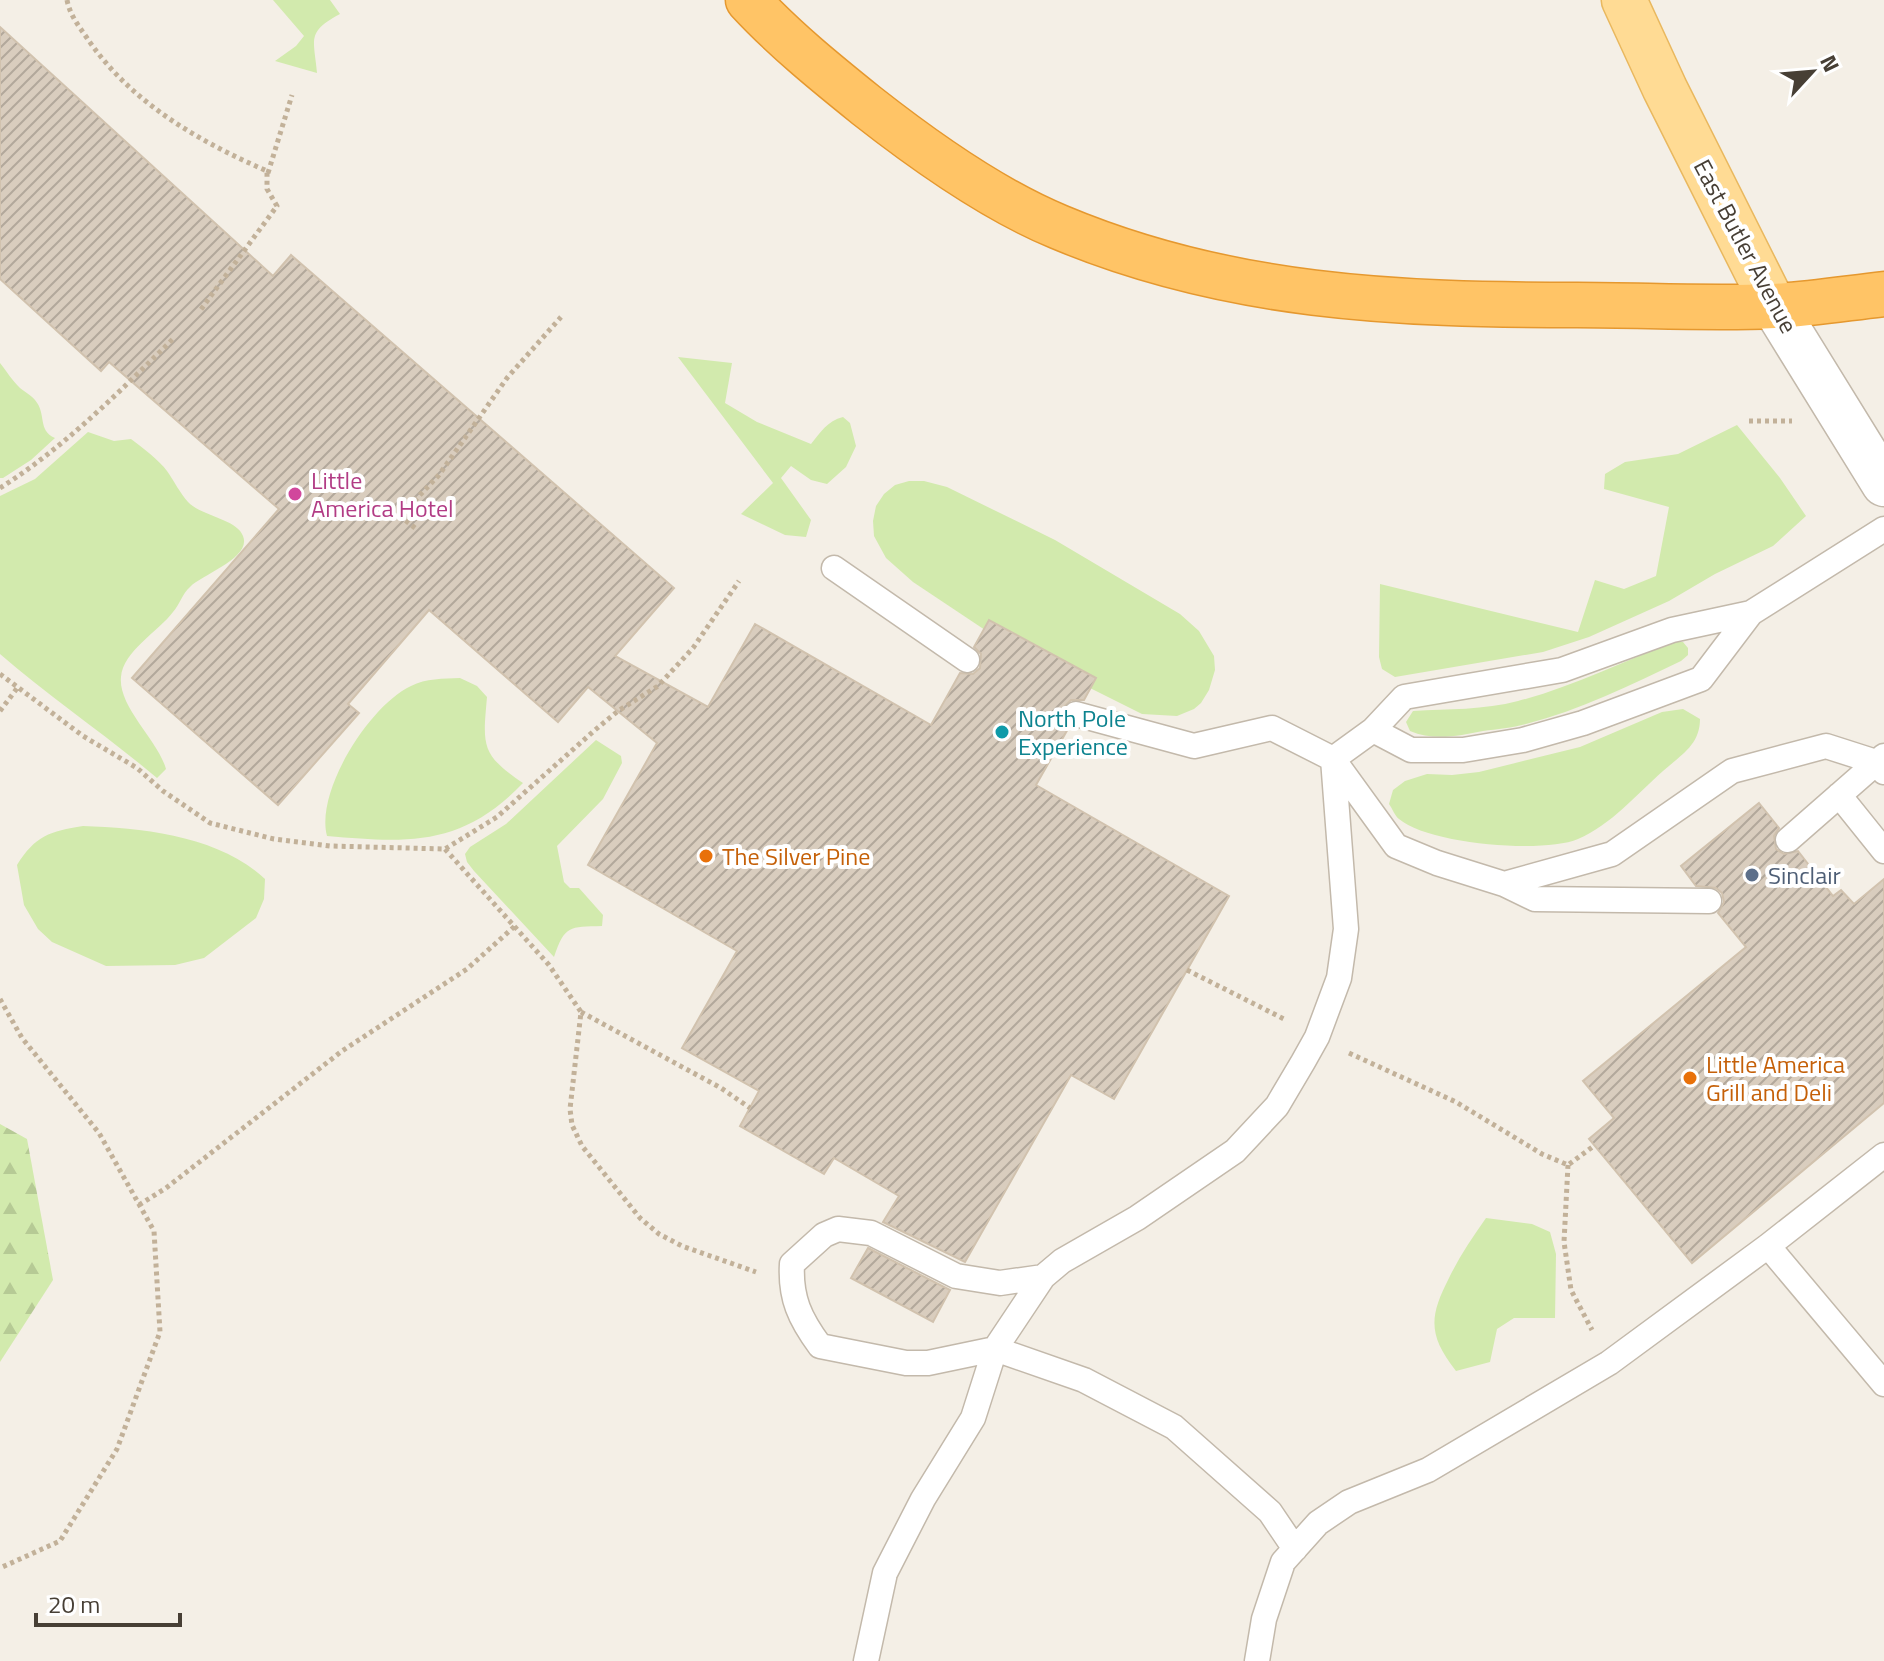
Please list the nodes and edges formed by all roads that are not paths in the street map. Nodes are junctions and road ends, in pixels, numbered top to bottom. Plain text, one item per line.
1 (748, 0) edge
2 (1624, 0) edge
3 (1884, 294) edge
4 (1774, 306) junction
5 (1884, 484) edge
6 (1884, 529) edge
7 (834, 568) dead end
8 (1751, 613) junction
9 (967, 660) dead end
10 (1076, 714) dead end
11 (1373, 730) junction
12 (1333, 759) junction
13 (1881, 763) edge
14 (1839, 795) junction
15 (1788, 840) dead end
16 (1884, 851) edge
17 (1504, 884) junction
18 (1709, 901) dead end
19 (1884, 1155) edge
20 (1768, 1246) junction
21 (1043, 1277) junction
22 (995, 1349) junction
23 (1880, 1371) edge
24 (1295, 1549) junction
25 (866, 1661) edge
26 (1257, 1661) edge

1 - 4 highway
2 - 4 main road, East Butler Avenue
3 - 4 highway
4 - 5 street, East Butler Avenue
6 - 8 lane
7 - 9 lane
8 - 11 lane
8 - 11 lane
10 - 12 lane
11 - 12 lane
12 - 17 lane
12 - 21 lane
13 - 14 lane
13 - 17 lane
14 - 15 lane
14 - 16 lane
17 - 18 lane
19 - 20 lane
20 - 23 lane
20 - 24 lane
21 - 22 lane
21 - 22 lane
22 - 24 lane
22 - 25 lane
24 - 26 lane

